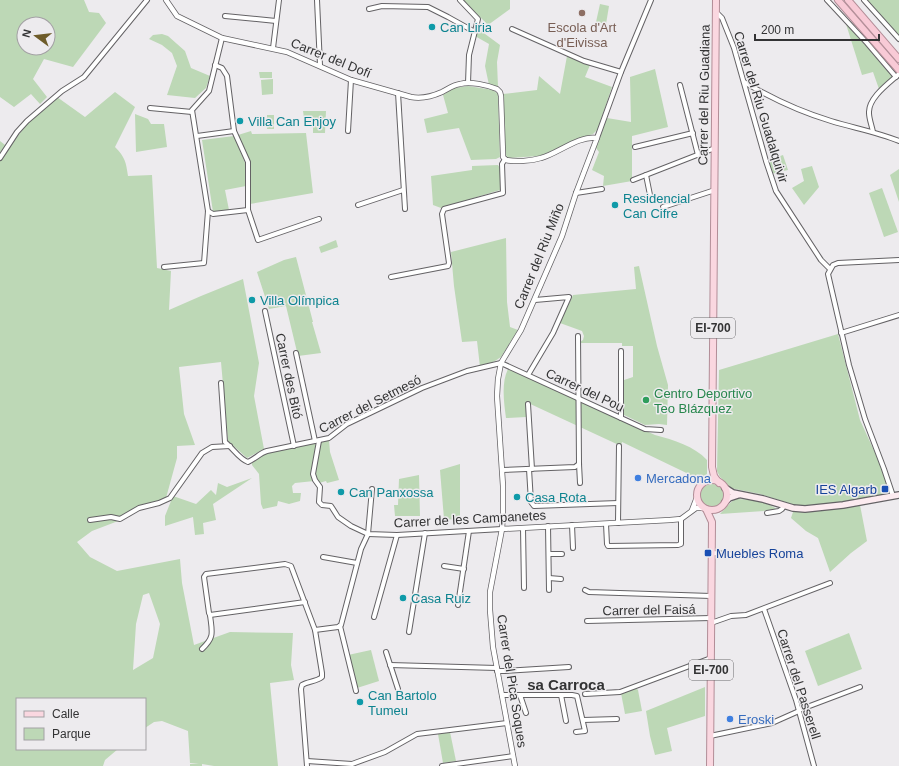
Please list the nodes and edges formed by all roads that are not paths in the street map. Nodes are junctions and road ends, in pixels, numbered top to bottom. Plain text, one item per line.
1 (147, 0) edge
2 (166, 0) edge
3 (279, 0) edge
4 (317, 0) edge
5 (460, 0) edge
6 (651, 0) edge
7 (716, 0) edge
8 (826, 0) edge
9 (837, 0) edge
10 (848, 0) edge
11 (864, 0) edge
12 (370, 9) dead end
13 (716, 14) junction
14 (224, 16) dead end
15 (276, 21) junction
16 (512, 29) dead end
17 (474, 32) junction
18 (222, 38) junction
19 (899, 39) edge
20 (273, 48) junction
21 (899, 59) edge
22 (216, 65) junction
23 (320, 66) junction
24 (621, 72) junction
25 (898, 74) edge
26 (351, 80) junction
27 (744, 82) junction
28 (468, 83) junction
29 (680, 84) dead end
30 (398, 93) junction
31 (150, 108) dead end
32 (192, 112) junction
33 (234, 131) junction
34 (348, 131) dead end
35 (873, 132) junction
36 (693, 133) junction
37 (197, 136) junction
38 (596, 138) junction
39 (899, 141) edge
40 (635, 147) dead end
41 (715, 148) junction
42 (698, 155) junction
43 (0, 158) edge
44 (505, 159) junction
45 (646, 175) junction
46 (633, 180) dead end
47 (602, 189) dead end
48 (403, 190) junction
49 (715, 190) junction
50 (576, 193) junction
51 (650, 195) dead end
52 (358, 205) dead end
53 (664, 207) dead end
54 (404, 209) dead end
55 (248, 210) junction
56 (208, 211) junction
57 (319, 219) dead end
58 (899, 260) edge
59 (164, 267) dead end
60 (830, 269) junction
61 (391, 277) dead end
62 (535, 300) junction
63 (265, 311) dead end
64 (899, 315) edge
65 (841, 333) junction
66 (578, 336) dead end
67 (621, 351) dead end
68 (296, 353) dead end
69 (501, 363) junction
70 (528, 375) junction
71 (221, 383) dead end
72 (578, 397) junction
73 (528, 404) dead end
74 (621, 418) junction
75 (662, 430) dead end
76 (317, 441) junction
77 (230, 446) junction
78 (294, 446) junction
79 (618, 446) dead end
80 (579, 464) junction
81 (712, 467) junction
82 (530, 469) junction
83 (502, 470) junction
84 (580, 483) dead end
85 (705, 483) junction
86 (719, 483) junction
87 (725, 488) junction
88 (372, 489) dead end
89 (740, 494) junction
90 (896, 496) edge
91 (697, 498) junction
92 (725, 502) junction
93 (618, 503) junction
94 (784, 506) junction
95 (705, 508) junction
96 (719, 508) junction
97 (692, 510) junction
98 (767, 513) dead end
99 (680, 519) junction
100 (90, 520) dead end
101 (712, 522) junction
102 (618, 523) junction
103 (606, 524) junction
104 (572, 525) junction
105 (548, 526) junction
106 (523, 528) junction
107 (502, 529) junction
108 (469, 531) junction
109 (425, 533) junction
110 (368, 534) junction
111 (397, 534) junction
112 (573, 548) dead end
113 (712, 553) junction
114 (549, 554) junction
115 (562, 554) dead end
116 (756, 556) dead end
117 (323, 557) dead end
118 (357, 563) junction
119 (444, 566) dead end
120 (464, 569) junction
121 (549, 578) junction
122 (561, 579) dead end
123 (830, 583) dead end
124 (524, 588) dead end
125 (549, 590) dead end
126 (585, 590) dead end
127 (711, 596) junction
128 (305, 602) junction
129 (458, 605) dead end
130 (764, 609) junction
131 (210, 615) junction
132 (374, 617) dead end
133 (587, 621) dead end
134 (711, 621) junction
135 (340, 626) junction
136 (315, 630) junction
137 (409, 632) dead end
138 (202, 649) dead end
139 (386, 652) dead end
140 (711, 658) junction
141 (390, 665) junction
142 (569, 667) dead end
143 (497, 669) junction
144 (860, 687) dead end
145 (398, 689) dead end
146 (356, 691) dead end
147 (585, 694) dead end
148 (502, 695) junction
149 (520, 695) junction
150 (561, 695) junction
151 (799, 711) junction
152 (526, 712) dead end
153 (617, 719) dead end
154 (582, 720) junction
155 (566, 721) dead end
156 (507, 723) junction
157 (576, 732) dead end
158 (710, 736) junction
159 (513, 756) junction
160 (307, 761) junction
161 (462, 765) edge
162 (307, 766) edge
163 (442, 766) edge
164 (515, 766) edge
165 (710, 766) edge
166 (814, 766) edge

1 - 43 street
2 - 18 street, Carrer del Dofí
3 - 15 street
4 - 23 street
5 - 17 street
6 - 24 street, Carrer del Riu Miño
7 - 13 main road, Carrer del Riu Guadiana / EI-700
8 - 25 street
9 - 25 highway
10 - 21 highway
11 - 19 street
12 - 17 street
13 - 27 street, Carrer del Riu Guadalquivir
13 - 41 main road, Carrer del Riu Guadiana / EI-700
14 - 15 street
15 - 20 street
16 - 24 street
17 - 28 street
18 - 20 street, Carrer del Dofí
18 - 22 street
20 - 23 street, Carrer del Dofí
22 - 32 street
22 - 33 street
23 - 26 street, Carrer del Dofí
24 - 38 street, Carrer del Riu Miño
25 - 35 street
26 - 30 street, Carrer del Dofí
26 - 34 street
27 - 35 street
27 - 60 street, Carrer del Riu Guadalquivir
28 - 30 street, Carrer del Dofí
28 - 44 street, Carrer del Dofí
29 - 36 street
30 - 48 street
31 - 32 street
32 - 37 street
33 - 37 street
33 - 55 street
35 - 39 street
36 - 40 street
36 - 42 street
37 - 56 street
38 - 44 street
38 - 50 street, Carrer del Riu Miño
41 - 42 street
41 - 49 main road, Carrer del Riu Guadiana / EI-700
42 - 45 street
44 - 61 street, Carrer del Dofí
45 - 46 street
45 - 51 street
47 - 50 street
48 - 52 street
48 - 54 street
49 - 53 street
49 - 81 main road, EI-700
50 - 62 street, Carrer del Riu Miño
55 - 56 street
55 - 57 street
56 - 59 street
58 - 60 street
60 - 65 street
62 - 69 street, Carrer del Riu Miño
62 - 70 street
63 - 78 street, Carrer des Bitó
64 - 65 street
65 - 90 street
66 - 72 street
67 - 74 street
68 - 76 street
69 - 70 street, Carrer del Pou
69 - 76 street, Carrer del Setmesó
69 - 83 street, Carrer del Riu Miño
70 - 72 street, Carrer del Pou
71 - 77 street
72 - 74 street, Carrer del Pou
72 - 80 street
73 - 82 street
74 - 75 street, Carrer del Pou
76 - 78 street, Carrer del Setmesó
76 - 110 street
77 - 78 street, Carrer del Setmesó
77 - 100 street
79 - 93 street
80 - 82 street
80 - 84 street
81 - 85 main road, EI-700
81 - 86 main road, EI-700
82 - 83 street
82 - 93 street
83 - 107 street, Carrer del Riu Miño
85 - 86 main road
85 - 91 main road, EI-700
86 - 87 main road, EI-700
87 - 89 main road
87 - 92 main road
88 - 110 street
89 - 92 main road
89 - 94 main road
90 - 94 main road
91 - 95 main road, EI-700
91 - 97 street
92 - 96 main road, EI-700
93 - 102 street
94 - 98 street
95 - 96 main road
95 - 97 street
95 - 101 main road, EI-700
96 - 101 main road, EI-700
97 - 99 street
99 - 102 street, Carrer de les Campanetes
99 - 103 street
101 - 113 main road, EI-700
102 - 103 street, Carrer de les Campanetes
103 - 104 street, Carrer de les Campanetes
104 - 105 street, Carrer de les Campanetes
104 - 112 street
105 - 106 street, Carrer de les Campanetes
105 - 114 street
106 - 107 street, Carrer de les Campanetes
106 - 124 street
107 - 108 street, Carrer de les Campanetes
107 - 143 street, Carrer del Pica Soques
108 - 109 street, Carrer de les Campanetes
108 - 120 street
109 - 111 street, Carrer de les Campanetes
109 - 137 street
110 - 111 street, Carrer de les Campanetes
110 - 118 street
111 - 132 street
113 - 116 street
113 - 127 main road, EI-700
114 - 115 street
114 - 121 street
117 - 118 street
118 - 135 street
119 - 120 street
120 - 129 street
121 - 122 street
121 - 125 street
123 - 130 street, Carrer del Faisá
126 - 127 street
127 - 134 main road, EI-700
128 - 131 street
128 - 131 street
128 - 136 street
130 - 134 street, Carrer del Faisá
130 - 151 street, Carrer del Passerell
131 - 138 street
133 - 134 street, Carrer del Faisá
134 - 140 main road, EI-700
135 - 136 street
135 - 146 street
136 - 160 street
139 - 141 street
140 - 147 street
140 - 158 main road, EI-700
141 - 143 street
141 - 145 street
142 - 143 street
143 - 148 street, Carrer del Pica Soques
144 - 151 street
148 - 149 street
148 - 156 street, Carrer del Pica Soques
149 - 150 street
149 - 152 street
150 - 154 street
150 - 155 street
151 - 158 street
151 - 166 street, Carrer del Passerell
153 - 154 street
154 - 157 street
156 - 159 street, Carrer del Pica Soques
156 - 160 street
158 - 165 main road, EI-700
159 - 161 street
159 - 164 street, Carrer del Pica Soques
160 - 162 street
161 - 163 street

